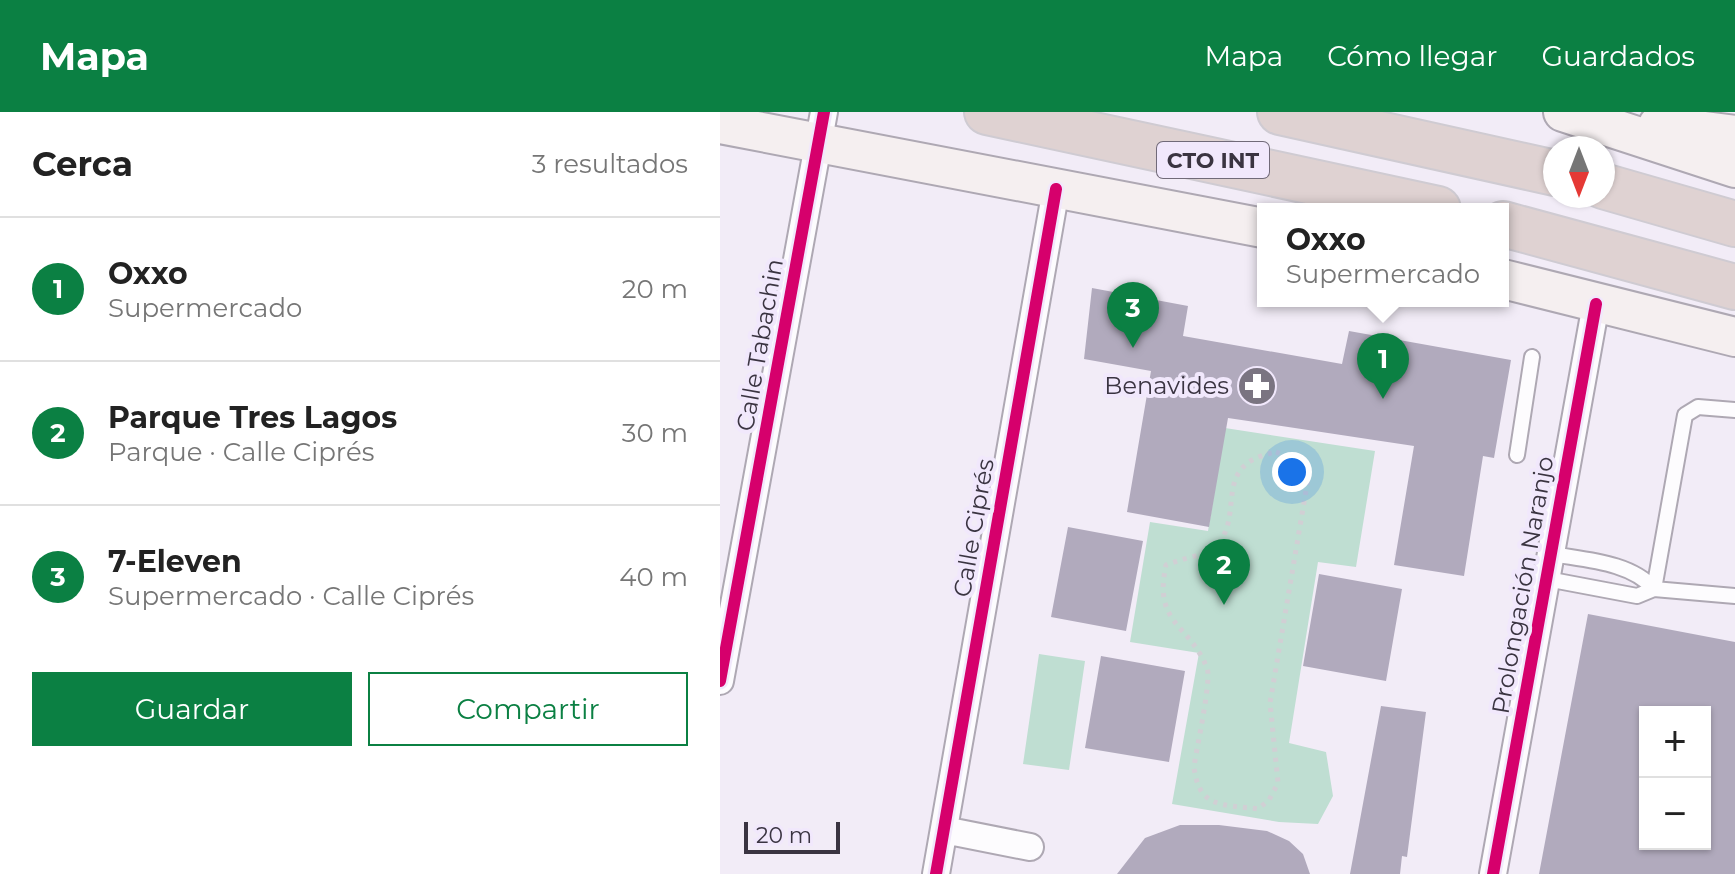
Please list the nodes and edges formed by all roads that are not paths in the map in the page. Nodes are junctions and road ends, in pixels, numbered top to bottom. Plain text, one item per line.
1 (987, 112) edge
2 (1280, 112) edge
3 (1570, 113) edge
4 (720, 124) edge
5 (822, 128) edge
6 (1735, 135) edge
7 (1735, 168) edge
8 (1543, 170) edge
9 (1056, 189) junction
10 (1615, 189) edge
11 (1410, 203) edge
12 (1735, 224) edge
13 (1509, 226) edge
14 (1257, 227) edge
15 (1509, 281) edge
16 (1735, 287) edge
17 (1596, 304) junction
18 (1735, 337) edge
19 (1532, 357) dead end
20 (1735, 410) edge
21 (1517, 455) dead end
22 (1549, 566) junction
23 (1654, 589) junction
24 (1735, 596) edge
25 (720, 681) edge
26 (944, 830) junction
27 (1030, 847) dead end
28 (936, 874) edge
29 (1493, 874) edge

1 - 11 highway, CTO INT
2 - 8 highway, CTO INT
3 - 6 main road
3 - 7 main road
4 - 5 main road, CTO INT
5 - 9 main road, CTO INT
5 - 25 street, Calle Tabachin
9 - 14 main road, CTO INT
9 - 26 street, Calle Ciprés
10 - 12 highway
13 - 16 highway
15 - 17 main road
17 - 18 main road
17 - 22 street, Prolongación Naranjo
19 - 21 lane
20 - 23 lane
22 - 23 lane
22 - 23 lane
22 - 29 street, Prolongación Naranjo
23 - 24 lane
26 - 27 street
26 - 28 street, Calle Ciprés

